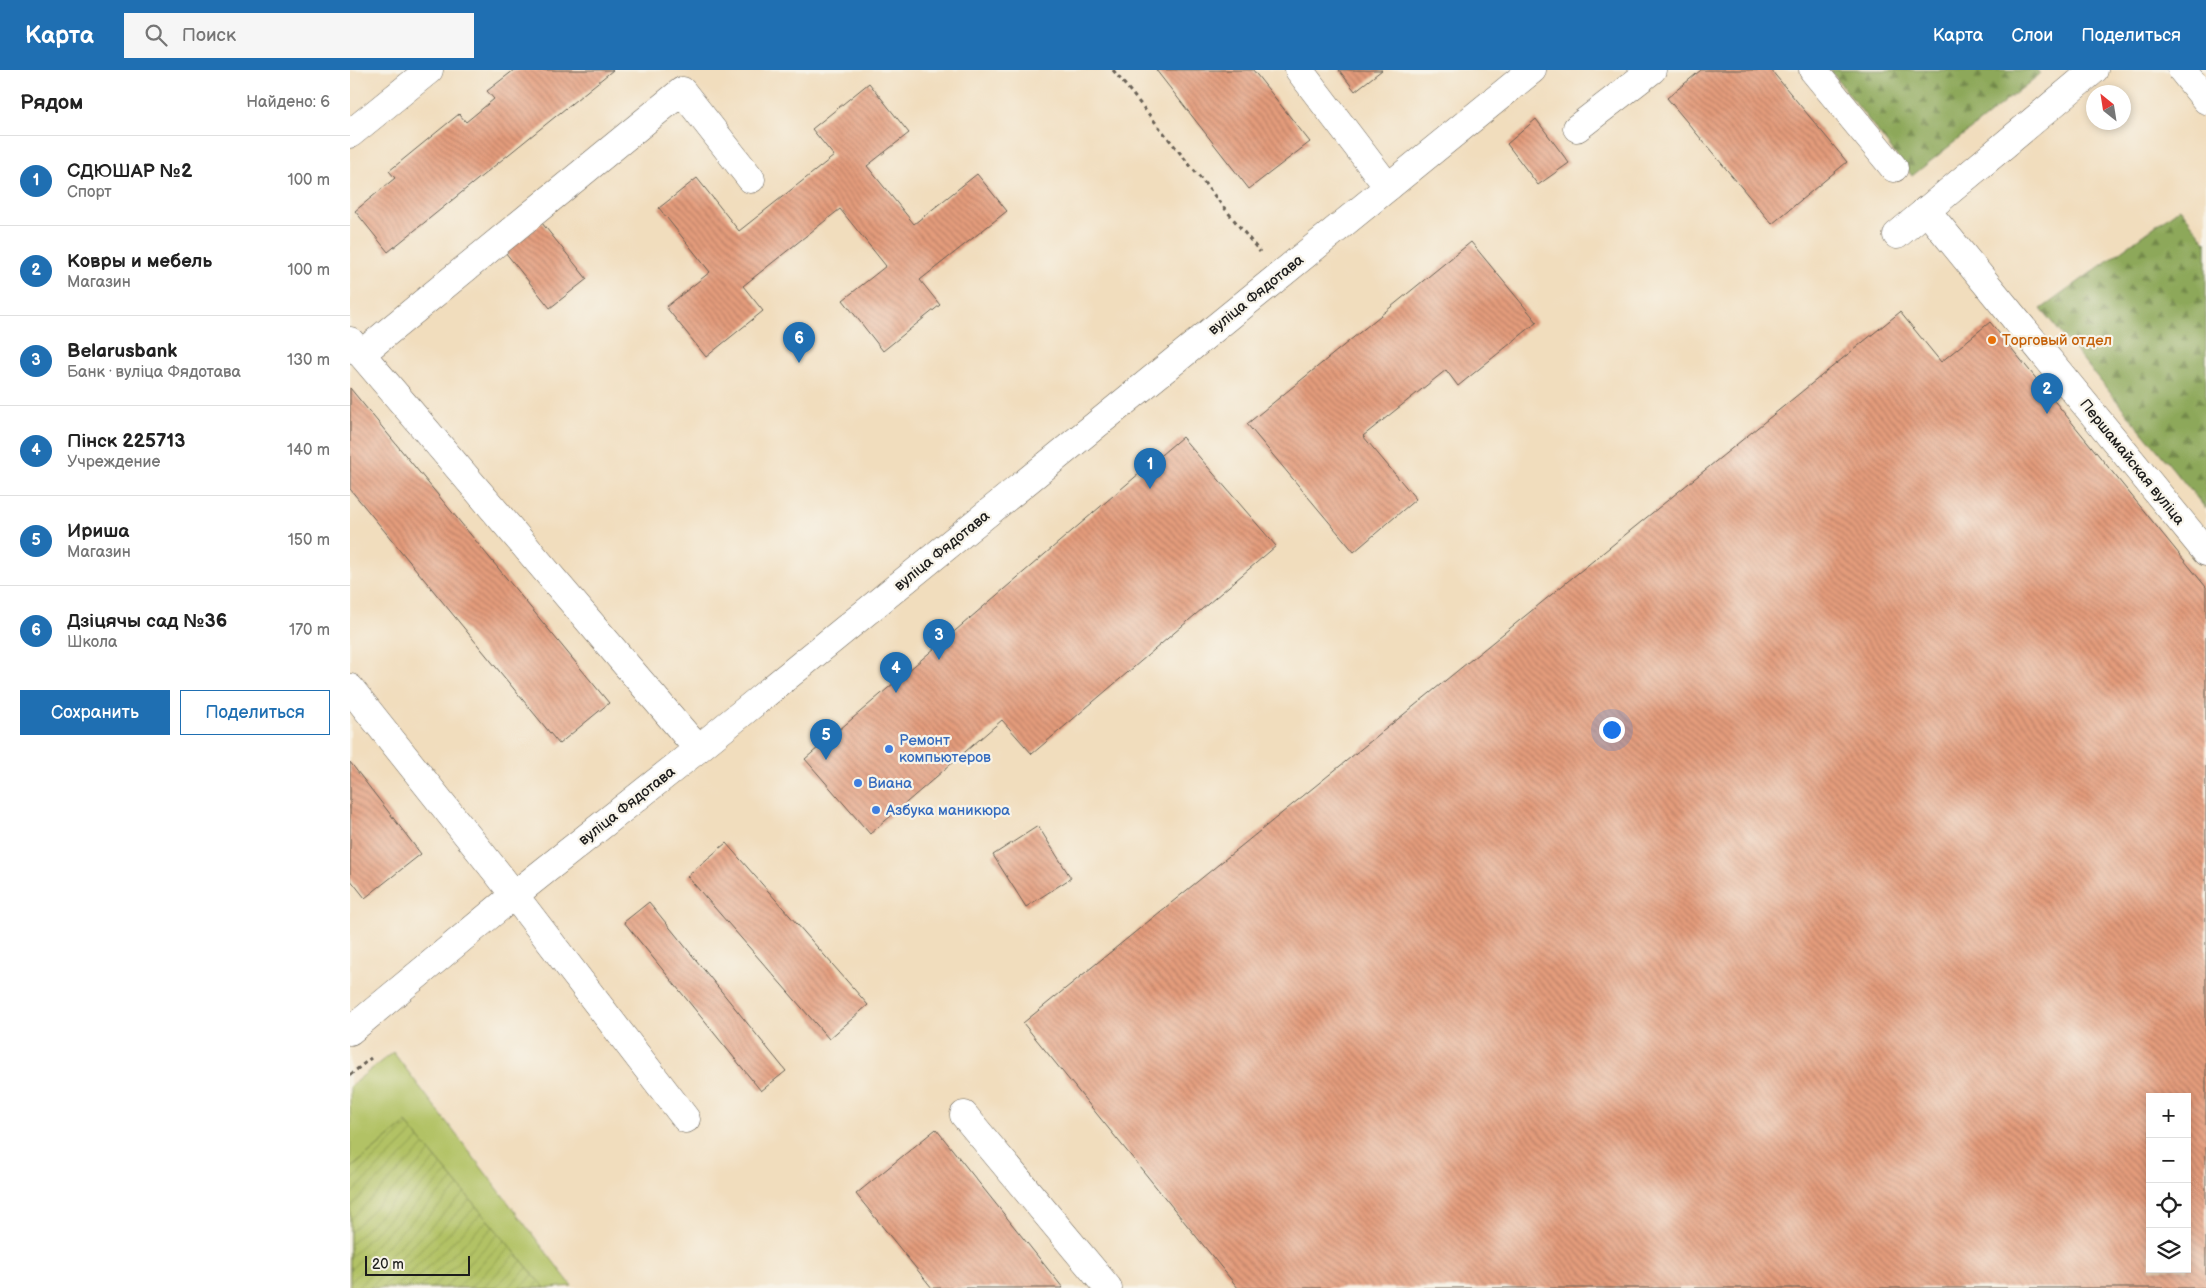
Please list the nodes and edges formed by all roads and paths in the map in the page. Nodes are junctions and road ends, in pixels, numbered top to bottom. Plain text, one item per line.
1 (429, 70) edge
2 (1113, 70) edge
3 (1299, 70) edge
4 (1532, 70) edge
5 (1652, 70) edge
6 (1813, 70) edge
7 (2094, 70) edge
8 (2182, 70) edge
9 (2206, 100) edge
10 (1577, 128) dead end
11 (350, 134) edge
12 (1894, 168) dead end
13 (751, 179) dead end
14 (1388, 187) junction
15 (1926, 210) junction
16 (1897, 235) dead end
17 (1280, 276) junction
18 (355, 348) edge
19 (2206, 552) edge
20 (350, 688) edge
21 (698, 749) junction
22 (513, 896) junction
23 (350, 1030) edge
24 (964, 1115) dead end
25 (686, 1119) dead end
26 (1108, 1288) edge

1 - 11 street
2 - 17 path
3 - 14 street
4 - 14 street, вуліца Фядотава
5 - 10 street
6 - 12 street
7 - 15 street
8 - 9 street
13 - 18 street
14 - 17 street, вуліца Фядотава
15 - 16 street
15 - 19 street, Першамайская вуліца
17 - 21 street, вуліца Фядотава
18 - 21 street
20 - 22 street
21 - 22 street, вуліца Фядотава
22 - 23 street, вуліца Фядотава
22 - 25 street
24 - 26 street

